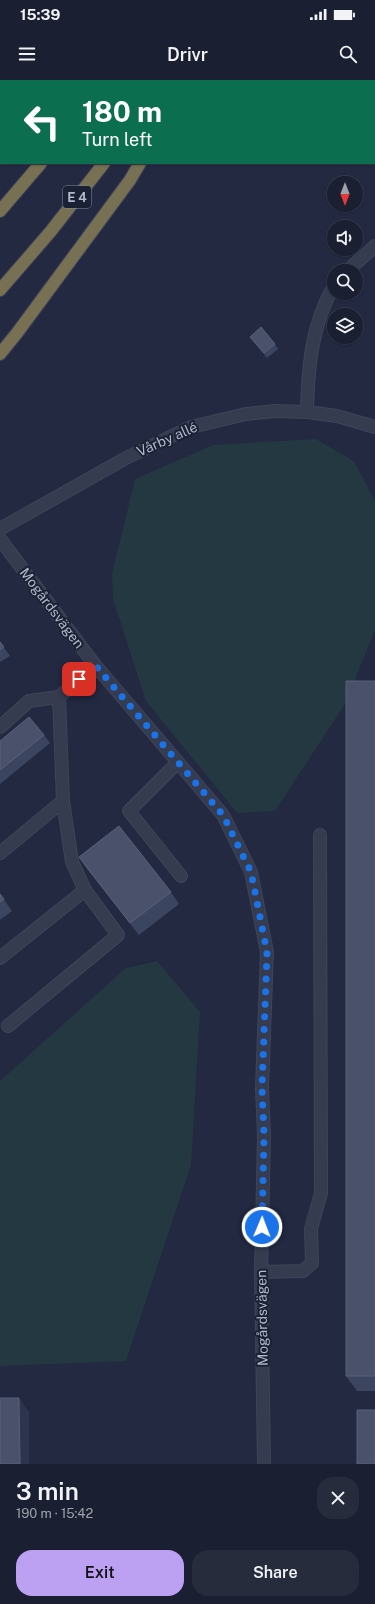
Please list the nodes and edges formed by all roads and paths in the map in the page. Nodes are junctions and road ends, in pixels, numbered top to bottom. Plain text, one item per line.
1 (40, 164) edge
2 (103, 164) edge
3 (139, 164) edge
4 (0, 211) edge
5 (375, 246) edge
6 (355, 264) edge
7 (0, 290) edge
8 (327, 300) edge
9 (0, 354) edge
10 (307, 412) junction
11 (375, 427) edge
12 (0, 529) edge
13 (0, 539) edge
14 (95, 665) junction
15 (59, 698) junction
16 (0, 727) edge
17 (178, 762) junction
18 (63, 801) junction
19 (320, 835) dead end
20 (0, 853) edge
21 (182, 876) dead end
22 (85, 890) junction
23 (0, 958) edge
24 (8, 1026) dead end
25 (261, 1272) junction
26 (264, 1464) edge

1 - 4 highway
2 - 7 highway, E 4
3 - 9 highway
5 - 6 street
8 - 10 street
10 - 11 street, Vårby allé
10 - 12 street, Vårby allé
13 - 14 street, Mogårdsvägen
14 - 15 street
14 - 17 street, Mogårdsvägen
15 - 16 street
15 - 18 street
17 - 21 street
17 - 25 street, Mogårdsvägen
18 - 20 street
18 - 22 street
19 - 25 street
22 - 23 street
22 - 24 street
25 - 26 street, Mogårdsvägen

